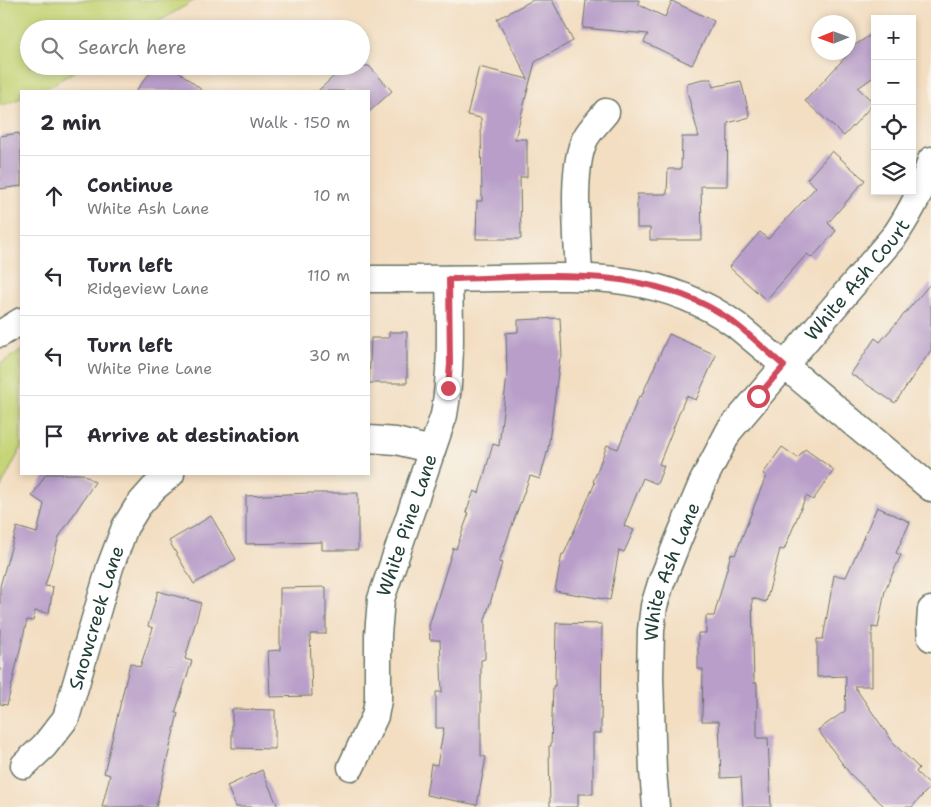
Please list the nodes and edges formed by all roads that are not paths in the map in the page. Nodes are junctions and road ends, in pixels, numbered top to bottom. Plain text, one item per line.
1 (606, 112) dead end
2 (931, 160) edge
3 (579, 277) junction
4 (370, 279) edge
5 (449, 279) junction
6 (20, 322) edge
7 (0, 334) edge
8 (784, 366) junction
9 (370, 439) edge
10 (432, 450) junction
11 (170, 475) edge
12 (931, 488) edge
13 (931, 610) edge
14 (931, 638) edge
15 (24, 765) dead end
16 (351, 767) dead end
17 (656, 807) edge

1 - 3 street
2 - 8 street, White Ash Court
3 - 5 street
3 - 8 street
4 - 5 street
5 - 10 street, White Pine Lane
6 - 7 street
8 - 12 street
8 - 17 street, White Ash Lane
9 - 10 street
10 - 16 street, White Pine Lane
11 - 15 street, Snowcreek Lane
13 - 14 street

